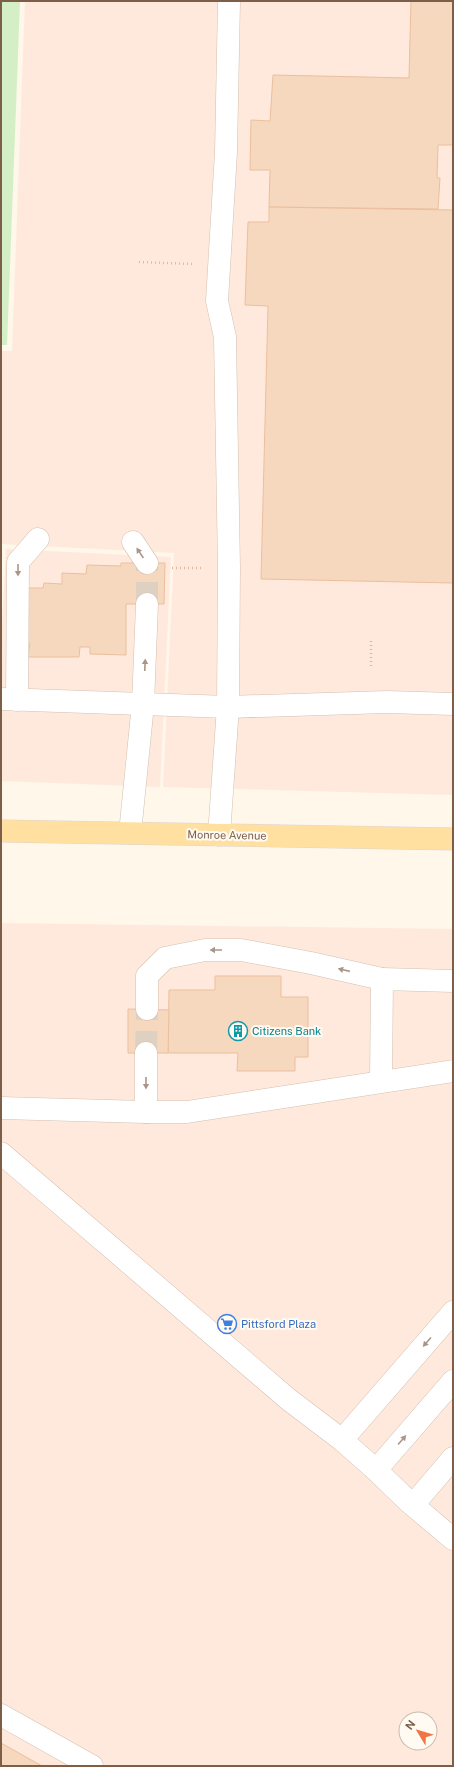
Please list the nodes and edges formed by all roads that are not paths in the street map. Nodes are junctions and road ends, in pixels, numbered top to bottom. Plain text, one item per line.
1 (229, 1) edge
2 (38, 539) dead end
3 (133, 542) dead end
4 (147, 563) tunnel mouth
5 (147, 604) tunnel mouth
6 (9, 700) edge
7 (143, 704) junction
8 (453, 704) edge
9 (228, 707) junction
10 (1, 831) edge
11 (130, 833) junction
12 (219, 835) junction
13 (453, 839) edge
14 (382, 979) junction
15 (453, 981) edge
16 (147, 1010) tunnel mouth
17 (146, 1053) tunnel mouth
18 (453, 1071) edge
19 (381, 1081) junction
20 (1, 1108) edge
21 (146, 1112) junction
22 (1, 1153) edge
23 (453, 1312) edge
24 (453, 1381) edge
25 (342, 1440) junction
26 (453, 1458) edge
27 (376, 1470) junction
28 (413, 1505) junction
29 (453, 1539) edge
30 (1, 1714) edge
31 (92, 1766) edge

1 - 9 lane
2 -> 6 lane
4 -> 3 lane
7 -> 5 lane
6 - 7 lane
7 - 9 lane
7 - 11 lane
8 - 9 lane
9 - 12 lane
10 - 11 main road, Monroe Avenue
11 - 12 main road, Monroe Avenue
12 - 13 main road, Monroe Avenue
14 - 15 lane
14 -> 16 lane
14 - 19 lane
17 -> 21 lane
18 - 19 lane
19 - 21 lane
20 - 21 lane
22 - 25 lane
23 -> 25 lane
27 -> 24 lane
25 - 27 lane
26 - 28 lane
27 - 28 lane
28 - 29 lane
30 - 31 lane

